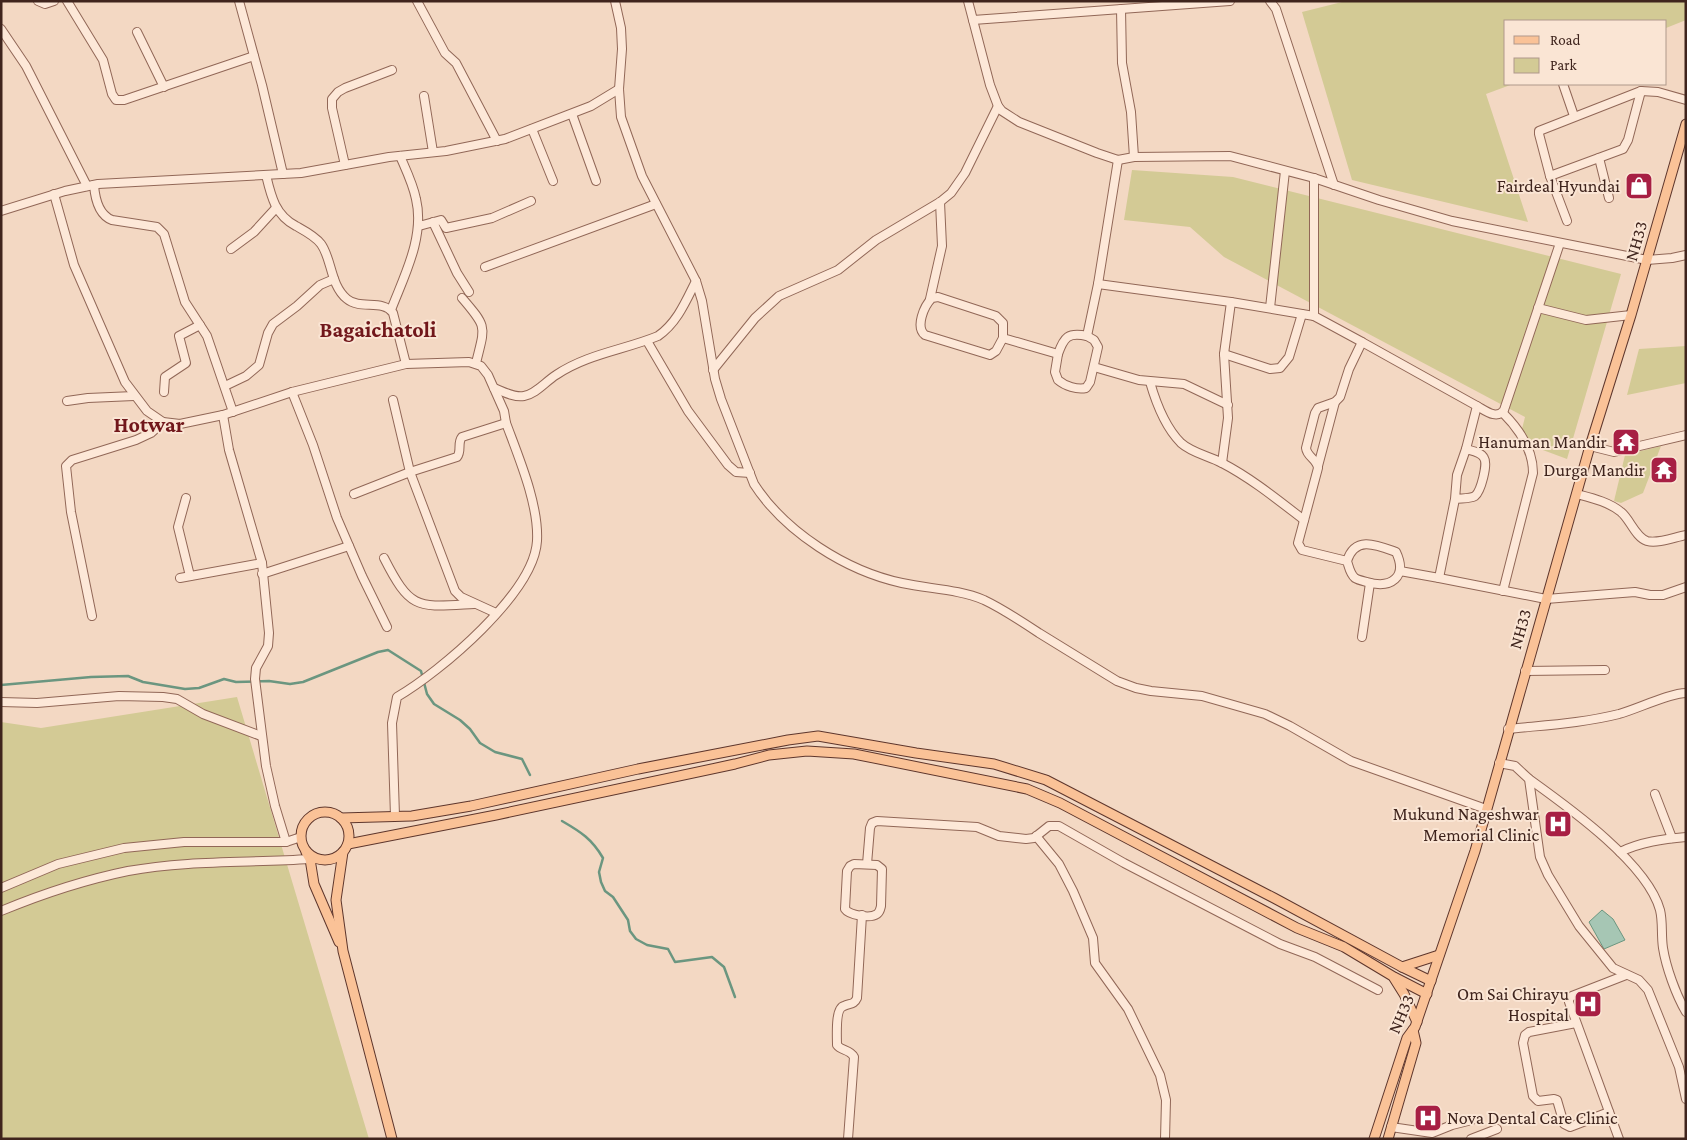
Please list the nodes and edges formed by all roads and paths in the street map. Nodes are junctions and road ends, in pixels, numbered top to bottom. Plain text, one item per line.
1 (38, 1) edge
2 (54, 1) edge
3 (67, 1) edge
4 (239, 1) edge
5 (417, 1) edge
6 (615, 1) edge
7 (968, 1) edge
8 (1230, 1) edge
9 (1270, 1) edge
10 (1121, 9) junction
11 (973, 20) junction
12 (1, 29) edge
13 (137, 32) dead end
14 (254, 56) junction
15 (392, 70) dead end
16 (1562, 85) edge
17 (164, 87) junction
18 (619, 89) junction
19 (1641, 91) junction
20 (424, 96) dead end
21 (604, 100) junction
22 (1686, 100) edge
23 (998, 106) junction
24 (619, 107) junction
25 (572, 114) junction
26 (1574, 116) junction
27 (1686, 124) edge
28 (532, 129) junction
29 (497, 141) junction
30 (433, 152) junction
31 (400, 156) junction
32 (1134, 157) junction
33 (1599, 158) junction
34 (1118, 160) junction
35 (345, 165) junction
36 (1285, 171) junction
37 (283, 174) junction
38 (266, 175) junction
39 (1550, 176) junction
40 (1314, 178) junction
41 (553, 181) dead end
42 (596, 181) dead end
43 (90, 185) junction
44 (1334, 185) junction
45 (54, 194) junction
46 (1610, 198) dead end
47 (531, 201) dead end
48 (940, 202) junction
49 (656, 204) junction
50 (276, 208) junction
51 (1, 211) edge
52 (1567, 221) dead end
53 (434, 222) junction
54 (419, 226) junction
55 (1560, 242) junction
56 (231, 249) dead end
57 (1686, 255) edge
58 (1647, 260) junction
59 (485, 267) dead end
60 (334, 279) junction
61 (696, 281) junction
62 (1098, 284) junction
63 (469, 292) dead end
64 (462, 298) dead end
65 (930, 299) junction
66 (1231, 302) junction
67 (1270, 308) junction
68 (1538, 308) junction
69 (391, 310) junction
70 (1302, 314) junction
71 (1631, 315) junction
72 (1314, 316) junction
73 (200, 324) junction
74 (1087, 336) junction
75 (1003, 338) junction
76 (647, 341) junction
77 (1362, 342) junction
78 (1058, 354) junction
79 (1224, 354) junction
80 (476, 363) junction
81 (406, 364) junction
82 (1094, 367) junction
83 (713, 370) junction
84 (1150, 382) junction
85 (225, 386) junction
86 (494, 388) junction
87 (164, 392) dead end
88 (292, 392) junction
89 (134, 396) junction
90 (393, 400) dead end
91 (68, 401) dead end
92 (1335, 402) junction
93 (1228, 404) junction
94 (1477, 406) junction
95 (233, 412) junction
96 (1502, 412) junction
97 (223, 415) junction
98 (163, 422) junction
99 (506, 423) junction
100 (1686, 435) edge
101 (1590, 446) junction
102 (1466, 449) junction
103 (1222, 462) junction
104 (1318, 466) junction
105 (410, 472) junction
106 (750, 473) junction
107 (354, 494) dead end
108 (1577, 494) junction
109 (186, 498) dead end
110 (1455, 499) junction
111 (1304, 520) junction
112 (1686, 535) edge
113 (349, 546) junction
114 (384, 558) dead end
115 (1348, 561) junction
116 (262, 563) junction
117 (1400, 571) junction
118 (262, 574) junction
119 (190, 576) junction
120 (180, 578) dead end
121 (1439, 578) junction
122 (1370, 583) junction
123 (1686, 587) edge
124 (1504, 591) junction
125 (1546, 599) junction
126 (476, 604) junction
127 (496, 613) junction
128 (92, 616) dead end
129 (387, 627) dead end
130 (1362, 637) dead end
131 (1605, 670) dead end
132 (1525, 671) junction
133 (1686, 693) edge
134 (1, 702) edge
135 (1508, 729) junction
136 (261, 736) junction
137 (1499, 763) junction
138 (1529, 779) junction
139 (1655, 794) dead end
140 (1486, 809) junction
141 (395, 816) junction
142 (341, 818) junction
143 (1036, 836) junction
144 (1686, 837) edge
145 (1672, 838) junction
146 (302, 841) junction
147 (286, 842) junction
148 (345, 848) junction
149 (1620, 852) junction
150 (310, 859) junction
151 (867, 864) junction
152 (1, 888) edge
153 (1, 911) edge
154 (862, 915) junction
155 (343, 951) junction
156 (1440, 956) junction
157 (1402, 967) junction
158 (1626, 975) junction
159 (1394, 977) junction
160 (1431, 981) junction
161 (1378, 990) dead end
162 (1426, 994) junction
163 (1686, 1012) edge
164 (1576, 1022) junction
165 (1415, 1026) junction
166 (1686, 1100) edge
167 (1609, 1112) junction
168 (1472, 1120) dead end
169 (1391, 1127) junction
170 (1497, 1129) dead end
171 (1475, 1138) edge
172 (392, 1139) edge
173 (848, 1139) edge
174 (1165, 1139) edge
175 (1374, 1139) edge
176 (1388, 1139) edge
177 (1619, 1139) edge

1 - 2 street
3 - 17 street
4 - 14 street
5 - 29 street
6 - 18 street
7 - 11 street
8 - 10 street
9 - 44 street
10 - 11 street
10 - 32 street
11 - 23 street
12 - 43 street
13 - 17 street
14 - 17 street
14 - 37 street
15 - 35 street
16 - 26 street
18 - 21 street
18 - 24 street
19 - 22 street
19 - 26 street
19 - 33 street
20 - 30 street
21 - 24 street
21 - 25 street
23 - 34 street
23 - 48 street
24 - 49 street
25 - 28 street
25 - 42 street
26 - 39 street
27 - 58 main road, NH33
28 - 29 street
28 - 41 street
29 - 30 street
30 - 31 street
31 - 35 street
31 - 54 street
32 - 34 street
32 - 36 street
33 - 39 street
33 - 46 street
34 - 62 street
35 - 37 street
36 - 40 street
36 - 67 street
37 - 38 street
38 - 43 street
38 - 50 street
39 - 52 street
40 - 44 street
40 - 72 street
43 - 45 street
43 - 73 street
44 - 55 street
45 - 51 street
45 - 89 street
47 - 53 street
48 - 65 street
48 - 83 street
49 - 59 street
49 - 61 street
50 - 56 street
50 - 60 street
53 - 54 street
53 - 63 street
54 - 69 street
55 - 58 street
55 - 68 street
57 - 58 street
58 - 71 main road, NH33
60 - 69 street
60 - 85 street
61 - 76 street
61 - 83 street
62 - 66 street
62 - 74 street
64 - 80 street
65 - 75 street
65 - 75 street
66 - 67 street
66 - 79 street
67 - 70 street
68 - 71 street
68 - 96 street
69 - 81 street
70 - 72 street
70 - 79 street
71 - 101 main road, NH33
72 - 77 street
73 - 85 street
73 - 87 street
74 - 78 street
74 - 82 street
75 - 78 street
76 - 86 street
76 - 106 street
77 - 92 street
77 - 94 street
78 - 82 street
79 - 93 street
80 - 81 street
80 - 86 street
81 - 88 street
82 - 84 street
83 - 106 street
84 - 93 street
84 - 103 street
85 - 95 street
86 - 99 street
88 - 95 street
88 - 113 street
89 - 91 street
89 - 98 street
90 - 105 street
92 - 104 street
92 - 104 street
93 - 103 street
94 - 96 street
94 - 102 street
95 - 97 street
96 - 124 street
97 - 98 street
97 - 116 street
98 - 128 street
99 - 105 street
99 - 127 street
100 - 101 street
101 - 108 main road, NH33
102 - 110 street
102 - 110 street
103 - 111 street
104 - 111 street
105 - 107 street
105 - 126 street
106 - 140 street
108 - 112 street
108 - 125 main road, NH33
109 - 119 street
110 - 121 street
111 - 115 street
113 - 118 street
113 - 129 street
114 - 126 street
115 - 117 street
115 - 122 street
116 - 118 street
116 - 119 street
117 - 121 street
117 - 122 street
118 - 136 street
119 - 120 street
121 - 124 street
122 - 130 street
123 - 125 street
124 - 125 street
125 - 132 main road, NH33
126 - 127 street
127 - 141 street
131 - 132 street
132 - 135 main road, NH33
133 - 135 street
134 - 136 street
135 - 137 main road, NH33
136 - 147 street
137 - 138 street
137 - 140 main road, NH33
138 - 149 street
138 - 158 street
139 - 145 street
140 - 156 main road, NH33
141 - 142 main road
141 - 157 main road
142 - 146 main road
142 - 148 main road
143 - 151 street
143 - 161 street
143 - 174 street
144 - 145 street
145 - 149 street
146 - 147 street
146 - 148 main road
146 - 150 main road
147 - 152 street
148 - 155 main road
148 - 159 main road
149 - 163 street
150 - 153 street
150 - 155 main road
151 - 154 street
151 - 154 street
154 - 173 street
155 - 172 main road
156 - 157 main road
156 - 160 main road, NH33
157 - 160 main road
158 - 164 street
158 - 166 street
159 - 162 main road
159 - 165 main road
160 - 162 main road, NH33
162 - 165 main road, NH33
164 - 167 street
164 - 167 street
165 - 169 main road
165 - 175 main road, NH33
167 - 177 street
168 - 169 street
169 - 176 main road
170 - 171 street

